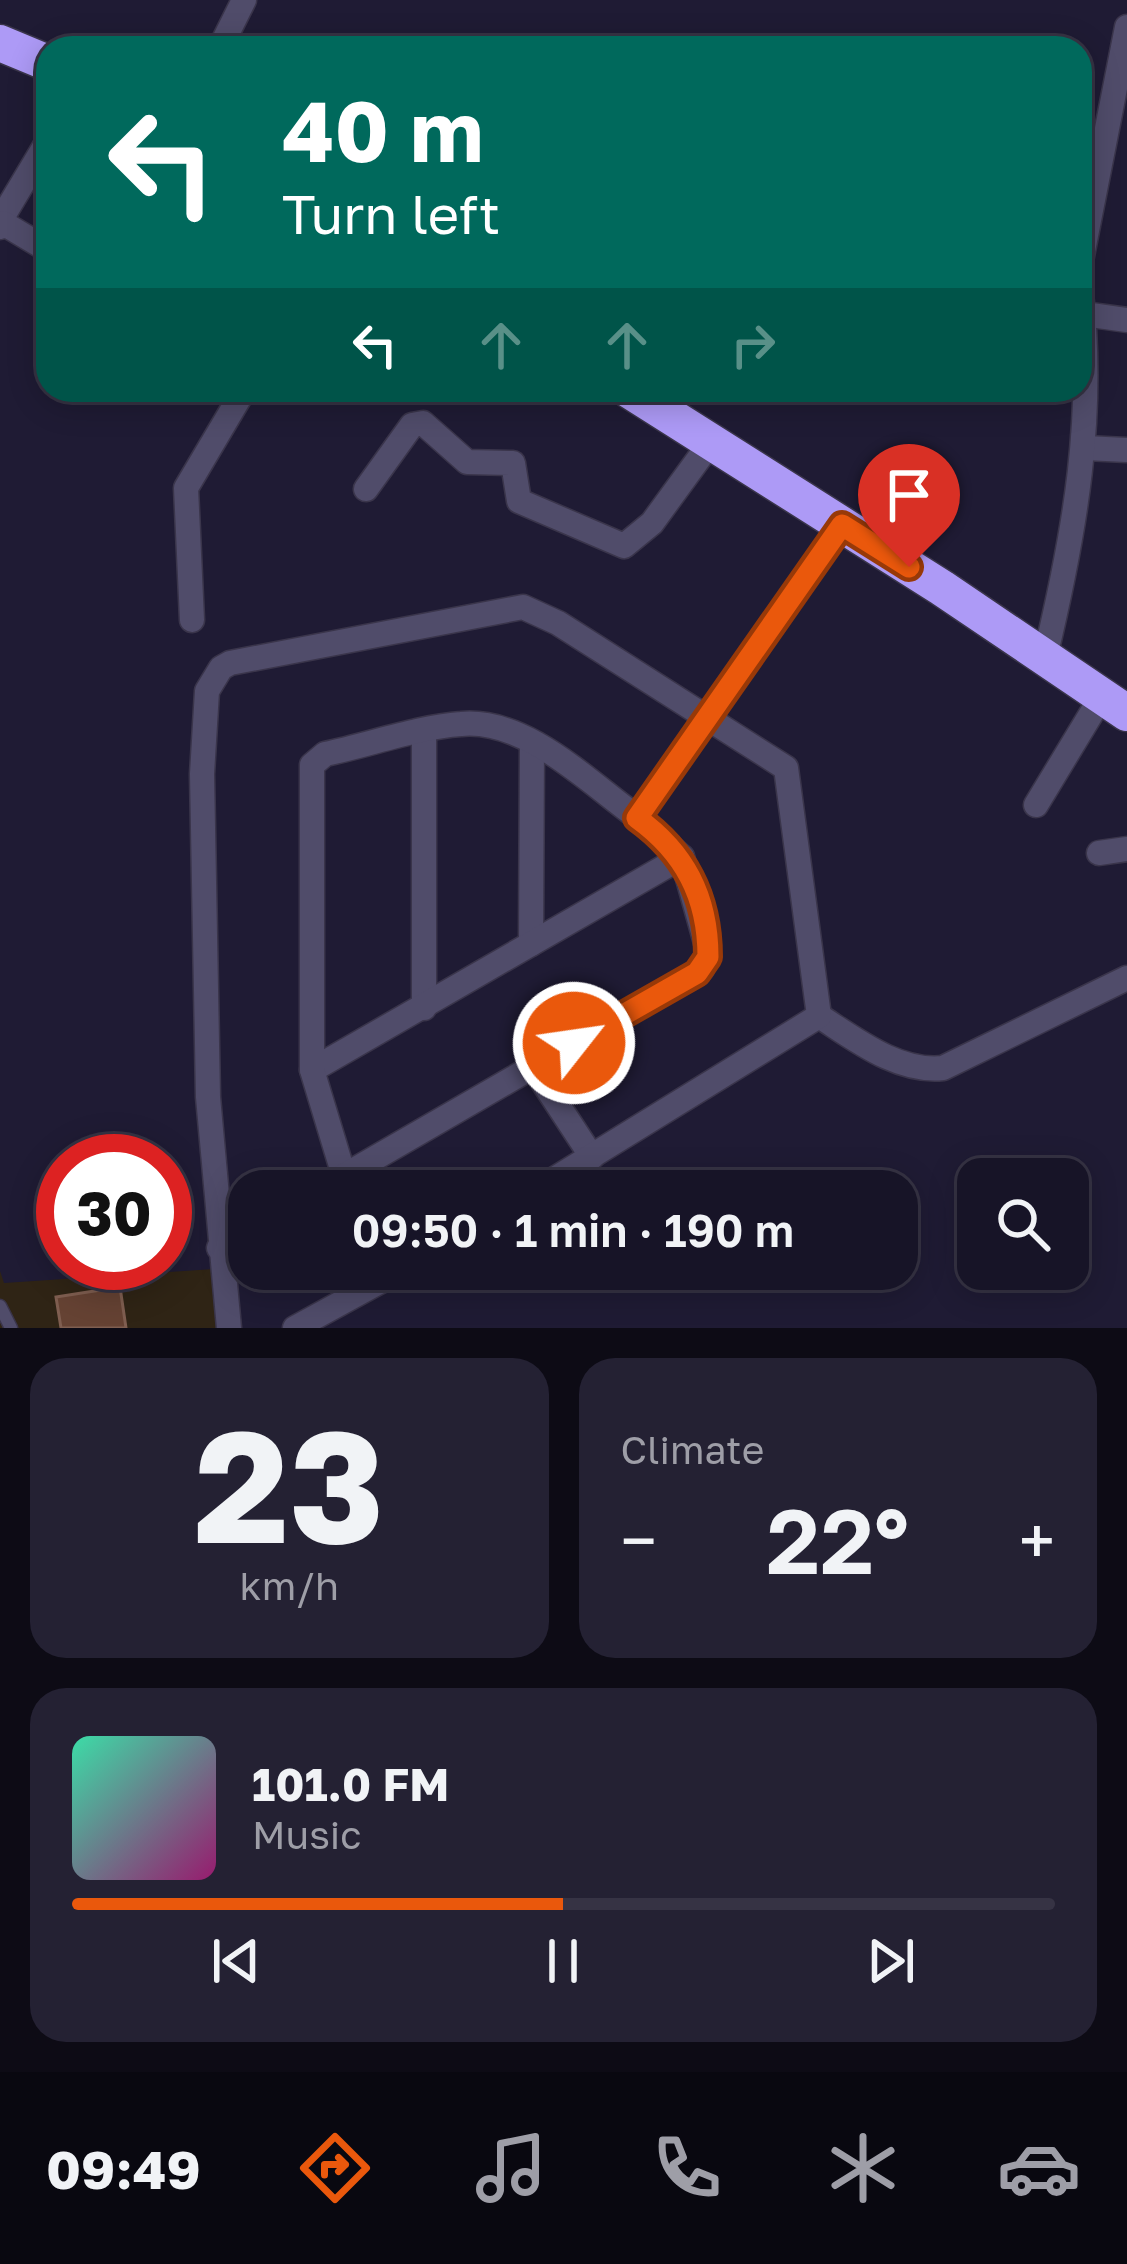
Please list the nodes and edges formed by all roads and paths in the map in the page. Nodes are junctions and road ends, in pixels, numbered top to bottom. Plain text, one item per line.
1 (244, 0) edge
2 (1127, 27) edge
3 (226, 36) edge
4 (0, 44) edge
5 (36, 59) edge
6 (36, 162) edge
7 (1092, 205) edge
8 (1, 224) edge
9 (36, 243) edge
10 (1092, 315) edge
11 (1127, 320) edge
12 (237, 402) edge
13 (647, 402) edge
14 (1085, 402) edge
15 (711, 442) junction
16 (1085, 448) junction
17 (1127, 450) edge
18 (366, 489) dead end
19 (842, 525) junction
20 (193, 620) dead end
21 (1045, 657) junction
22 (1115, 705) edge
23 (707, 716) junction
24 (424, 733) junction
25 (532, 744) junction
26 (1036, 805) dead end
27 (637, 818) junction
28 (1127, 849) edge
29 (1100, 853) dead end
30 (682, 857) junction
31 (531, 944) junction
32 (1127, 978) edge
33 (424, 1008) junction
34 (818, 1016) junction
35 (532, 1066) junction
36 (312, 1070) junction
37 (592, 1157) junction
38 (342, 1170) edge
39 (368, 1170) edge
40 (570, 1170) edge
41 (228, 1243) edge
42 (219, 1248) junction
43 (353, 1290) edge
44 (0, 1306) edge
45 (11, 1328) edge
46 (229, 1328) edge
47 (295, 1328) edge

1 - 3 street
2 - 7 street
4 - 5 highway
6 - 8 street
8 - 9 street
10 - 11 street
12 - 20 street
13 - 15 highway
14 - 16 street
15 - 18 street
15 - 19 highway
16 - 17 street
16 - 21 street
19 - 21 highway
19 - 23 street
21 - 22 highway
22 - 26 street
23 - 27 street
23 - 34 street
23 - 42 street
24 - 25 street
24 - 33 street
24 - 36 street
25 - 27 street
25 - 31 street
27 - 30 street
28 - 29 street
30 - 31 street
30 - 35 street
31 - 33 street
32 - 34 street
33 - 36 street
34 - 37 street
35 - 37 street
35 - 39 street
36 - 38 street
37 - 40 street
41 - 42 street
42 - 46 street
43 - 47 street
44 - 45 lane

